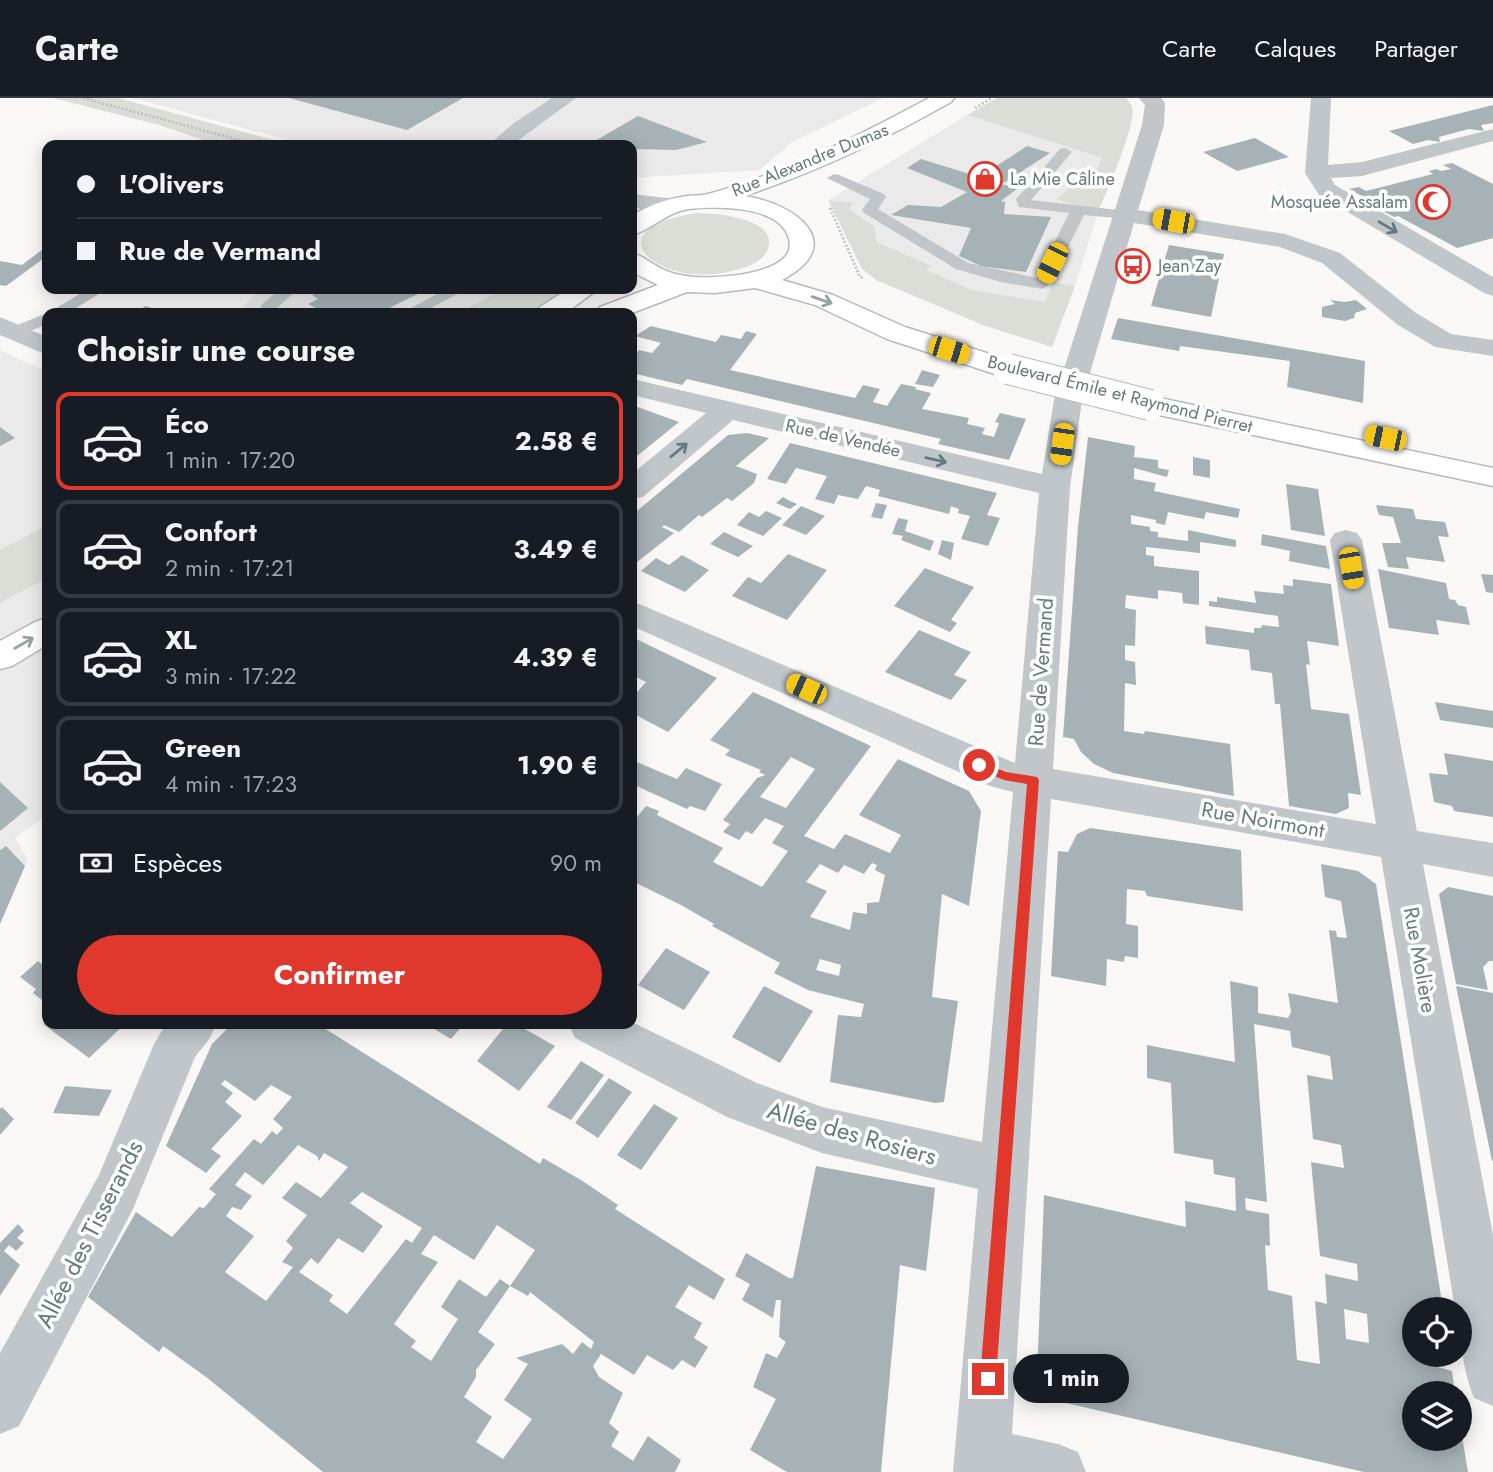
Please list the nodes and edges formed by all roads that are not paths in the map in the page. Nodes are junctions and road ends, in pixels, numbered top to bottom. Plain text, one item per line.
1 (566, 98) edge
2 (1149, 98) edge
3 (1321, 98) edge
4 (955, 101) edge
5 (1493, 135) edge
6 (505, 140) edge
7 (1065, 152) dead end
8 (1316, 173) junction
9 (834, 178) junction
10 (711, 200) junction
11 (637, 201) edge
12 (676, 205) junction
13 (1078, 211) junction
14 (1126, 215) junction
15 (791, 222) junction
16 (637, 224) edge
17 (796, 258) junction
18 (637, 264) edge
19 (756, 281) junction
20 (684, 284) junction
21 (1493, 288) edge
22 (90, 294) edge
23 (284, 294) edge
24 (448, 294) edge
25 (578, 294) edge
26 (65, 308) edge
27 (267, 308) edge
28 (420, 308) edge
29 (557, 308) edge
30 (622, 308) edge
31 (42, 319) edge
32 (8, 329) edge
33 (42, 345) edge
34 (1493, 348) edge
35 (1011, 361) junction
36 (637, 388) edge
37 (1153, 396) junction
38 (727, 410) junction
39 (1493, 460) edge
40 (1493, 477) edge
41 (637, 486) edge
42 (1055, 487) junction
43 (1346, 540) dead end
44 (42, 604) edge
45 (637, 615) edge
46 (0, 627) edge
47 (42, 633) edge
48 (0, 657) edge
49 (1033, 780) junction
50 (1400, 843) junction
51 (1493, 860) edge
52 (190, 1029) edge
53 (601, 1029) edge
54 (1006, 1171) junction
55 (1493, 1379) edge
56 (0, 1407) edge
57 (982, 1464) edge
58 (1058, 1472) edge

1 - 6 street
2 - 14 street, Rue de Vermand
3 - 8 street
4 - 9 main road, Rue Alexandre Dumas
4 - 10 main road, Rue Alexandre Dumas
5 - 8 street
7 - 13 lane
8 -> 21 street
9 - 13 lane
9 - 15 main road, Rue Alexandre Dumas
10 - 12 main road
10 - 15 main road
11 - 12 street
12 - 16 main road
13 - 14 lane
14 - 34 street
14 - 42 street, Rue de Vermand
15 - 17 main road
17 - 19 main road
17 - 35 main road, Boulevard Émile et Raymond Pierret
18 - 20 main road
19 - 20 main road
19 -> 35 main road, Boulevard Émile et Raymond Pierret
20 - 30 main road
22 - 26 lane
23 - 27 lane
24 - 28 lane
25 - 29 main road
31 - 32 lane
32 - 33 street
35 - 37 main road, Boulevard Émile et Raymond Pierret, bridge
36 - 38 street, Rue de Vendée
37 - 39 main road, Boulevard Émile et Raymond Pierret
37 - 40 main road, Boulevard Émile et Raymond Pierret
41 -> 38 street
38 -> 42 street, Rue de Vendée
42 - 49 street, Rue de Vermand
43 - 50 street, Rue Molière
44 - 46 main road
45 - 49 street, Rue Noirmont
48 -> 47 main road
49 - 50 street, Rue Noirmont
49 - 54 street, Rue de Vermand
50 - 51 street, Rue Noirmont
50 - 55 street, Rue Molière
52 - 56 street, Allée des Tisserands
53 - 54 street, Allée des Rosiers
54 - 57 street, Rue de Vermand
57 - 58 street

